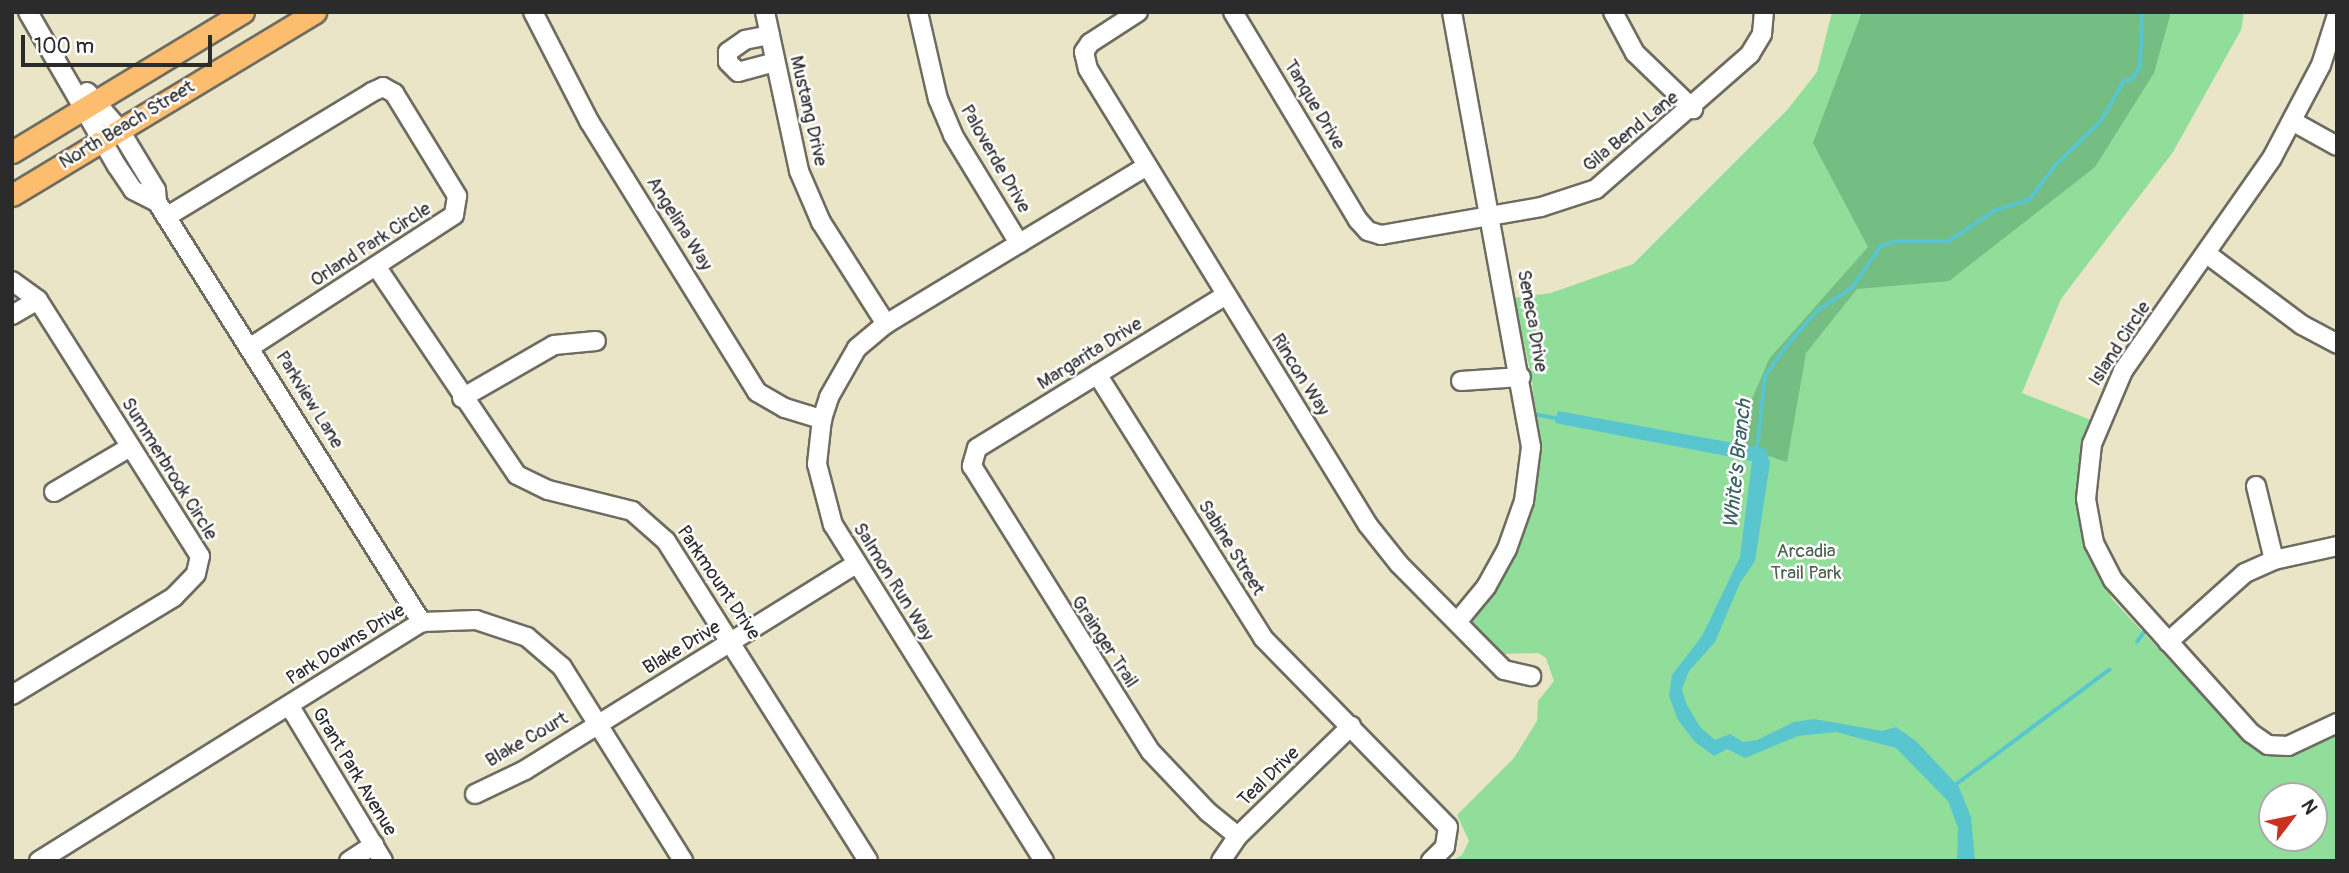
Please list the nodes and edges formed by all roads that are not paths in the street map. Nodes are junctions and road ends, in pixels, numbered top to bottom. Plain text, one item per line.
1 (28, 12) edge
2 (315, 12) edge
3 (765, 12) edge
4 (919, 12) edge
5 (1139, 12) edge
6 (1233, 12) edge
7 (1452, 12) edge
8 (1614, 12) edge
9 (1764, 12) edge
10 (533, 13) edge
11 (232, 15) edge
12 (2337, 15) edge
13 (769, 35) junction
14 (775, 62) junction
15 (90, 105) junction
16 (1693, 108) junction
17 (2292, 121) junction
18 (110, 134) junction
19 (2337, 146) edge
20 (12, 152) edge
21 (1147, 166) junction
22 (12, 195) edge
23 (161, 209) junction
24 (1491, 216) junction
25 (1358, 220) joint
26 (1019, 243) junction
27 (2207, 254) junction
28 (376, 266) junction
29 (12, 281) edge
30 (1226, 295) junction
31 (38, 300) junction
32 (12, 315) edge
33 (886, 324) junction
34 (596, 341) dead end
35 (2337, 344) edge
36 (251, 347) junction
37 (1097, 374) junction
38 (1521, 377) junction
39 (1461, 381) dead end
40 (462, 398) junction
41 (822, 419) junction
42 (130, 447) junction
43 (977, 448) joint
44 (2256, 486) dead end
45 (54, 492) dead end
46 (2337, 546) edge
47 (2274, 560) junction
48 (856, 565) junction
49 (422, 622) junction
50 (1457, 622) junction
51 (733, 642) junction
52 (2168, 642) junction
53 (1531, 676) dead end
54 (12, 695) edge
55 (289, 705) junction
56 (600, 722) junction
57 (2337, 723) edge
58 (1350, 726) junction
59 (475, 794) dead end
60 (1238, 836) junction
61 (378, 853) edge
62 (39, 861) edge
63 (349, 861) edge
64 (683, 861) edge
65 (868, 861) edge
66 (1044, 861) edge
67 (1221, 861) edge
68 (1431, 861) edge

1 - 15 street, Parkview Lane
2 - 18 main road, North Beach Street
3 - 13 street, Mustang Drive
4 - 26 street, Paloverde Drive
5 - 21 street, Rincon Way
6 - 25 street, Tanque Drive
7 - 24 street, Seneca Drive
8 - 16 street
9 - 16 street, Gila Bend Lane
10 - 41 street, Angelina Way
11 - 15 main road, North Beach Street
12 - 17 street, Island Circle
13 - 14 street, Mustang Drive
13 - 14 street
14 - 33 street, Mustang Drive
15 - 18 street, Parkview Lane
15 - 20 main road, North Beach Street
16 - 24 street, Gila Bend Lane
17 - 19 street
17 - 27 street, Island Circle
18 - 22 main road, North Beach Street
18 - 23 street, Parkview Lane
21 - 26 street, Salmon Run Way
21 - 30 street, Rincon Way
23 - 28 street, Orland Park Circle
23 - 36 street, Parkview Lane
24 - 25 street, Gila Bend Lane
24 - 38 street, Seneca Drive
26 - 33 street, Salmon Run Way
27 - 35 street
27 - 52 street, Island Circle
28 - 36 street, Orland Park Circle
28 - 40 street, Parkmount Drive
29 - 31 street, Summerbrook Circle
30 - 37 street, Margarita Drive
30 - 50 street, Rincon Way
31 - 32 street
31 - 42 street, Summerbrook Circle
33 - 41 street, Salmon Run Way
34 - 40 street
36 - 49 street, Parkview Lane
37 - 43 street, Margarita Drive
37 - 58 street, Sabine Street
38 - 39 street
38 - 50 street, Seneca Drive
40 - 51 street, Parkmount Drive
41 - 48 street, Salmon Run Way
42 - 45 street
42 - 54 street, Summerbrook Circle
43 - 60 street, Grainger Trail
44 - 47 street
46 - 47 street
47 - 52 street
48 - 51 street, Blake Drive
48 - 66 street, Salmon Run Way
49 - 55 street, Park Downs Drive
49 - 56 street, Park Downs Drive
50 - 53 street, Rincon Way
51 - 56 street, Blake Drive
51 - 65 street, Parkmount Drive
52 - 57 street, Island Circle
55 - 61 street, Grant Park Avenue
55 - 62 street, Park Downs Drive
56 - 59 street, Blake Court
56 - 64 street, Park Downs Drive
58 - 60 street, Teal Drive
58 - 68 street, Sabine Street
60 - 67 street, Teal Drive
61 - 63 street

